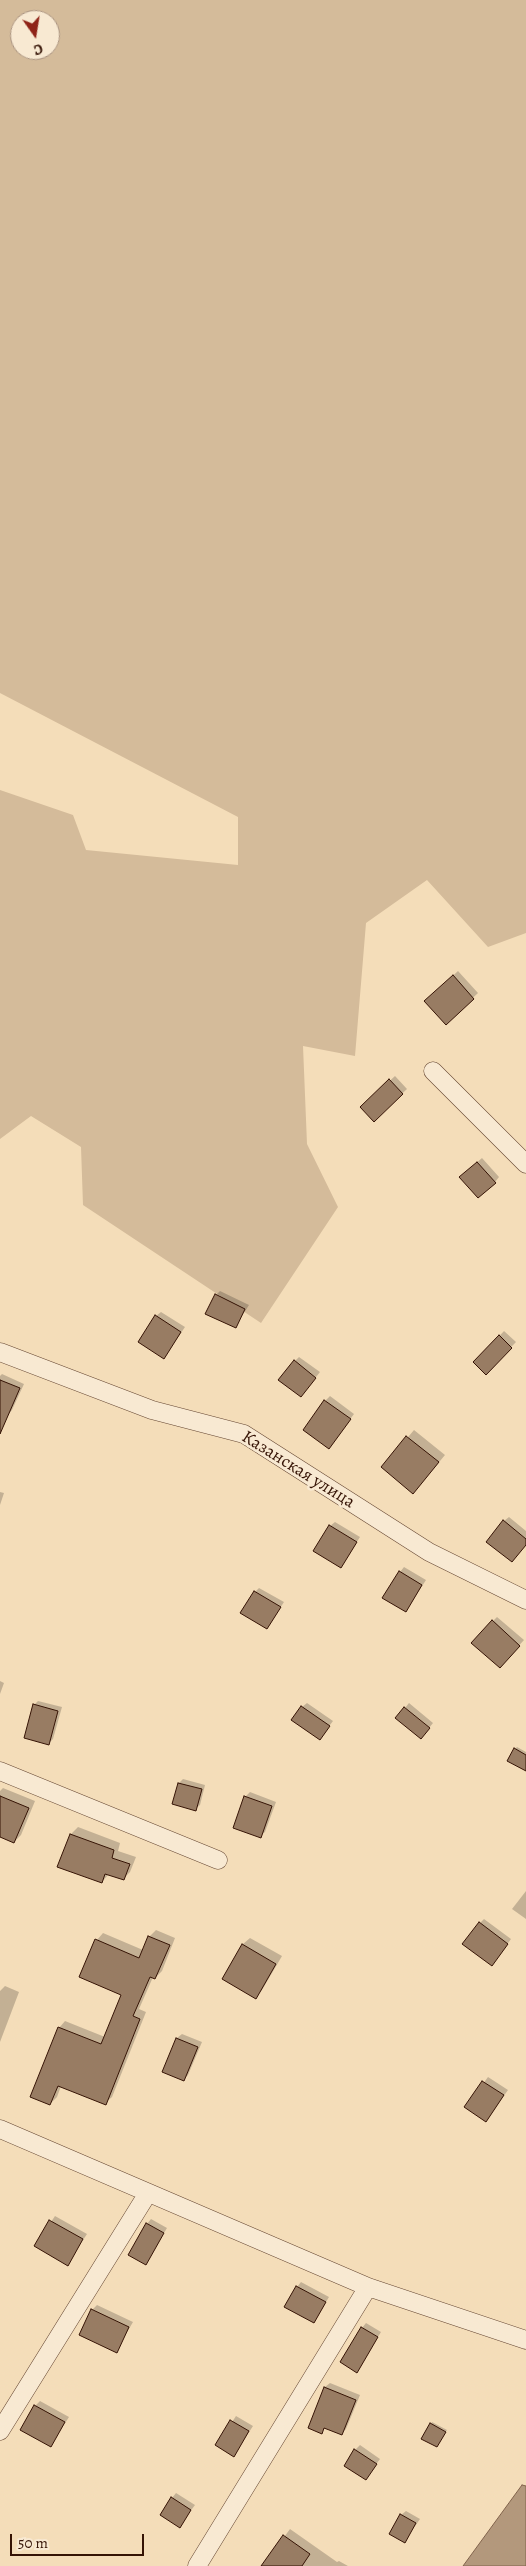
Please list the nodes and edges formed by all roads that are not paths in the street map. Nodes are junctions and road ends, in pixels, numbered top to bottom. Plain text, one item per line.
1 (433, 1071) dead end
2 (526, 1164) edge
3 (0, 1352) edge
4 (526, 1600) edge
5 (0, 1771) edge
6 (218, 1860) dead end
7 (0, 2129) edge
8 (148, 2193) junction
9 (368, 2287) junction
10 (526, 2340) edge
11 (0, 2431) edge
12 (197, 2566) edge

1 - 2 street
3 - 4 street, Казанская улица
5 - 6 street
7 - 8 street
8 - 9 street
8 - 11 street
9 - 10 street
9 - 12 street

